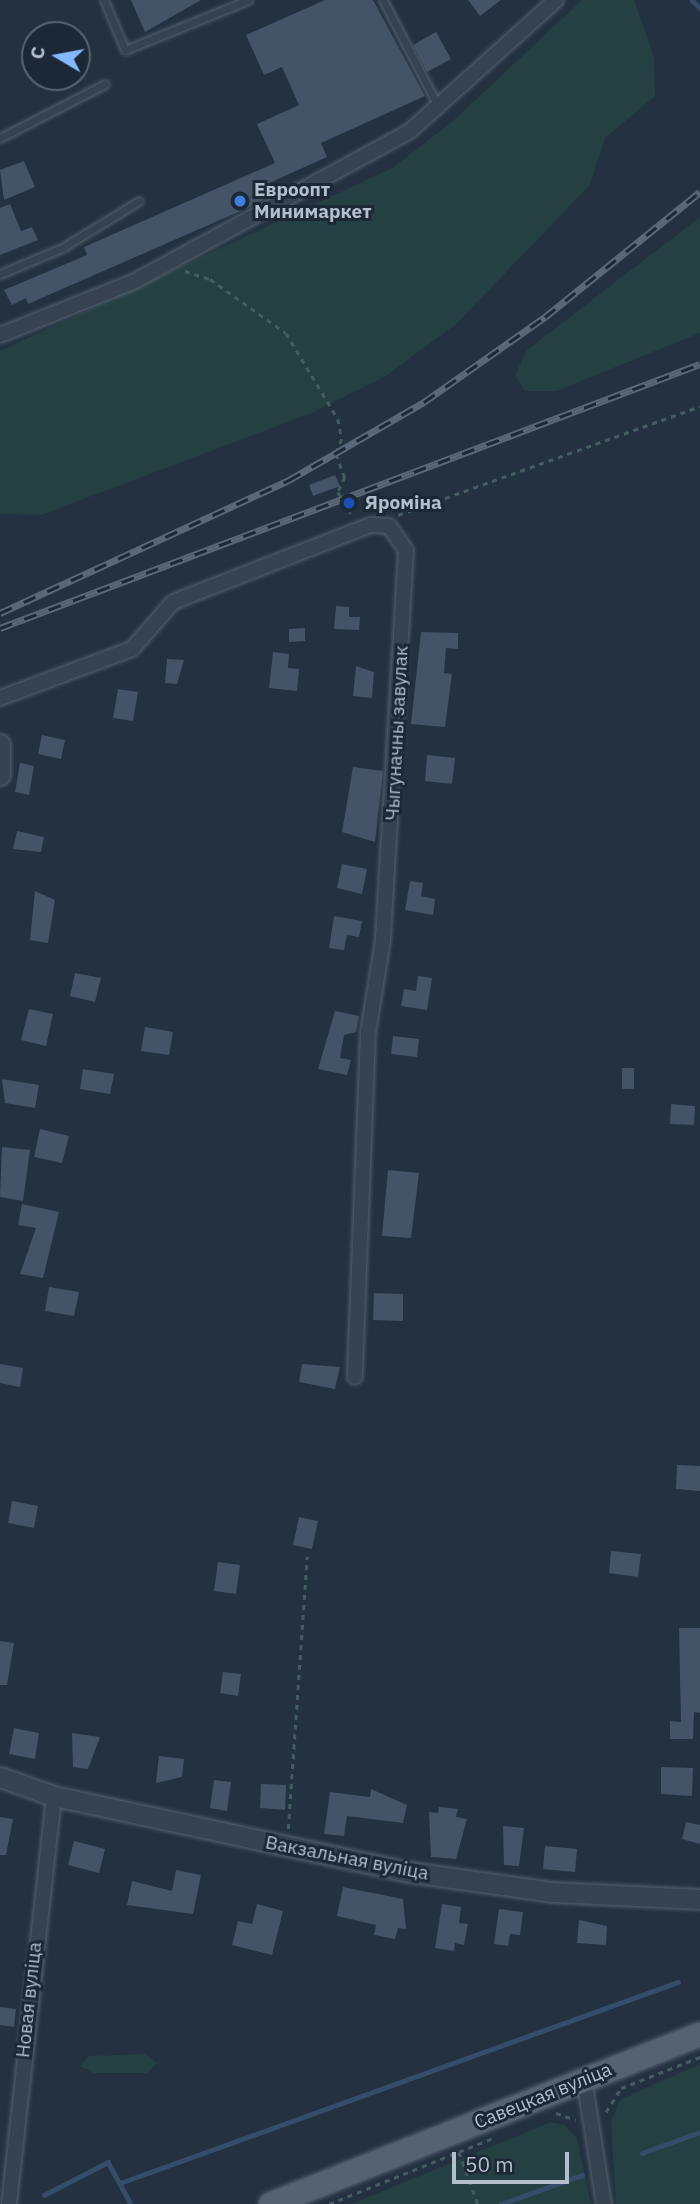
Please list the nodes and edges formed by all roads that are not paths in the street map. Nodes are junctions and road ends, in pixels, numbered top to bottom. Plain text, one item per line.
1 (104, 0) edge
2 (248, 0) edge
3 (383, 0) edge
4 (556, 0) edge
5 (105, 84) dead end
6 (439, 107) junction
7 (0, 138) edge
8 (139, 201) dead end
9 (0, 274) edge
10 (0, 335) edge
11 (0, 698) edge
12 (0, 744) edge
13 (0, 775) edge
14 (355, 1377) dead end
15 (0, 1777) edge
16 (54, 1796) junction
17 (700, 1899) edge
18 (700, 2034) edge
19 (584, 2079) junction
20 (6, 2164) edge
21 (9, 2204) edge
22 (270, 2204) edge
23 (604, 2204) edge

1 - 2 lane
3 - 6 lane
4 - 6 street
5 - 7 lane
6 - 10 street
8 - 9 lane
11 - 14 street, Чыгуначны завулак
12 - 13 street
15 - 16 street, Вакзальная вуліца
16 - 17 street, Вакзальная вуліца
16 - 20 street, Новая вуліца
18 - 19 main road, Савецкая вуліца
19 - 22 main road, Савецкая вуліца
19 - 23 street
20 - 21 street, Новая вуліца

